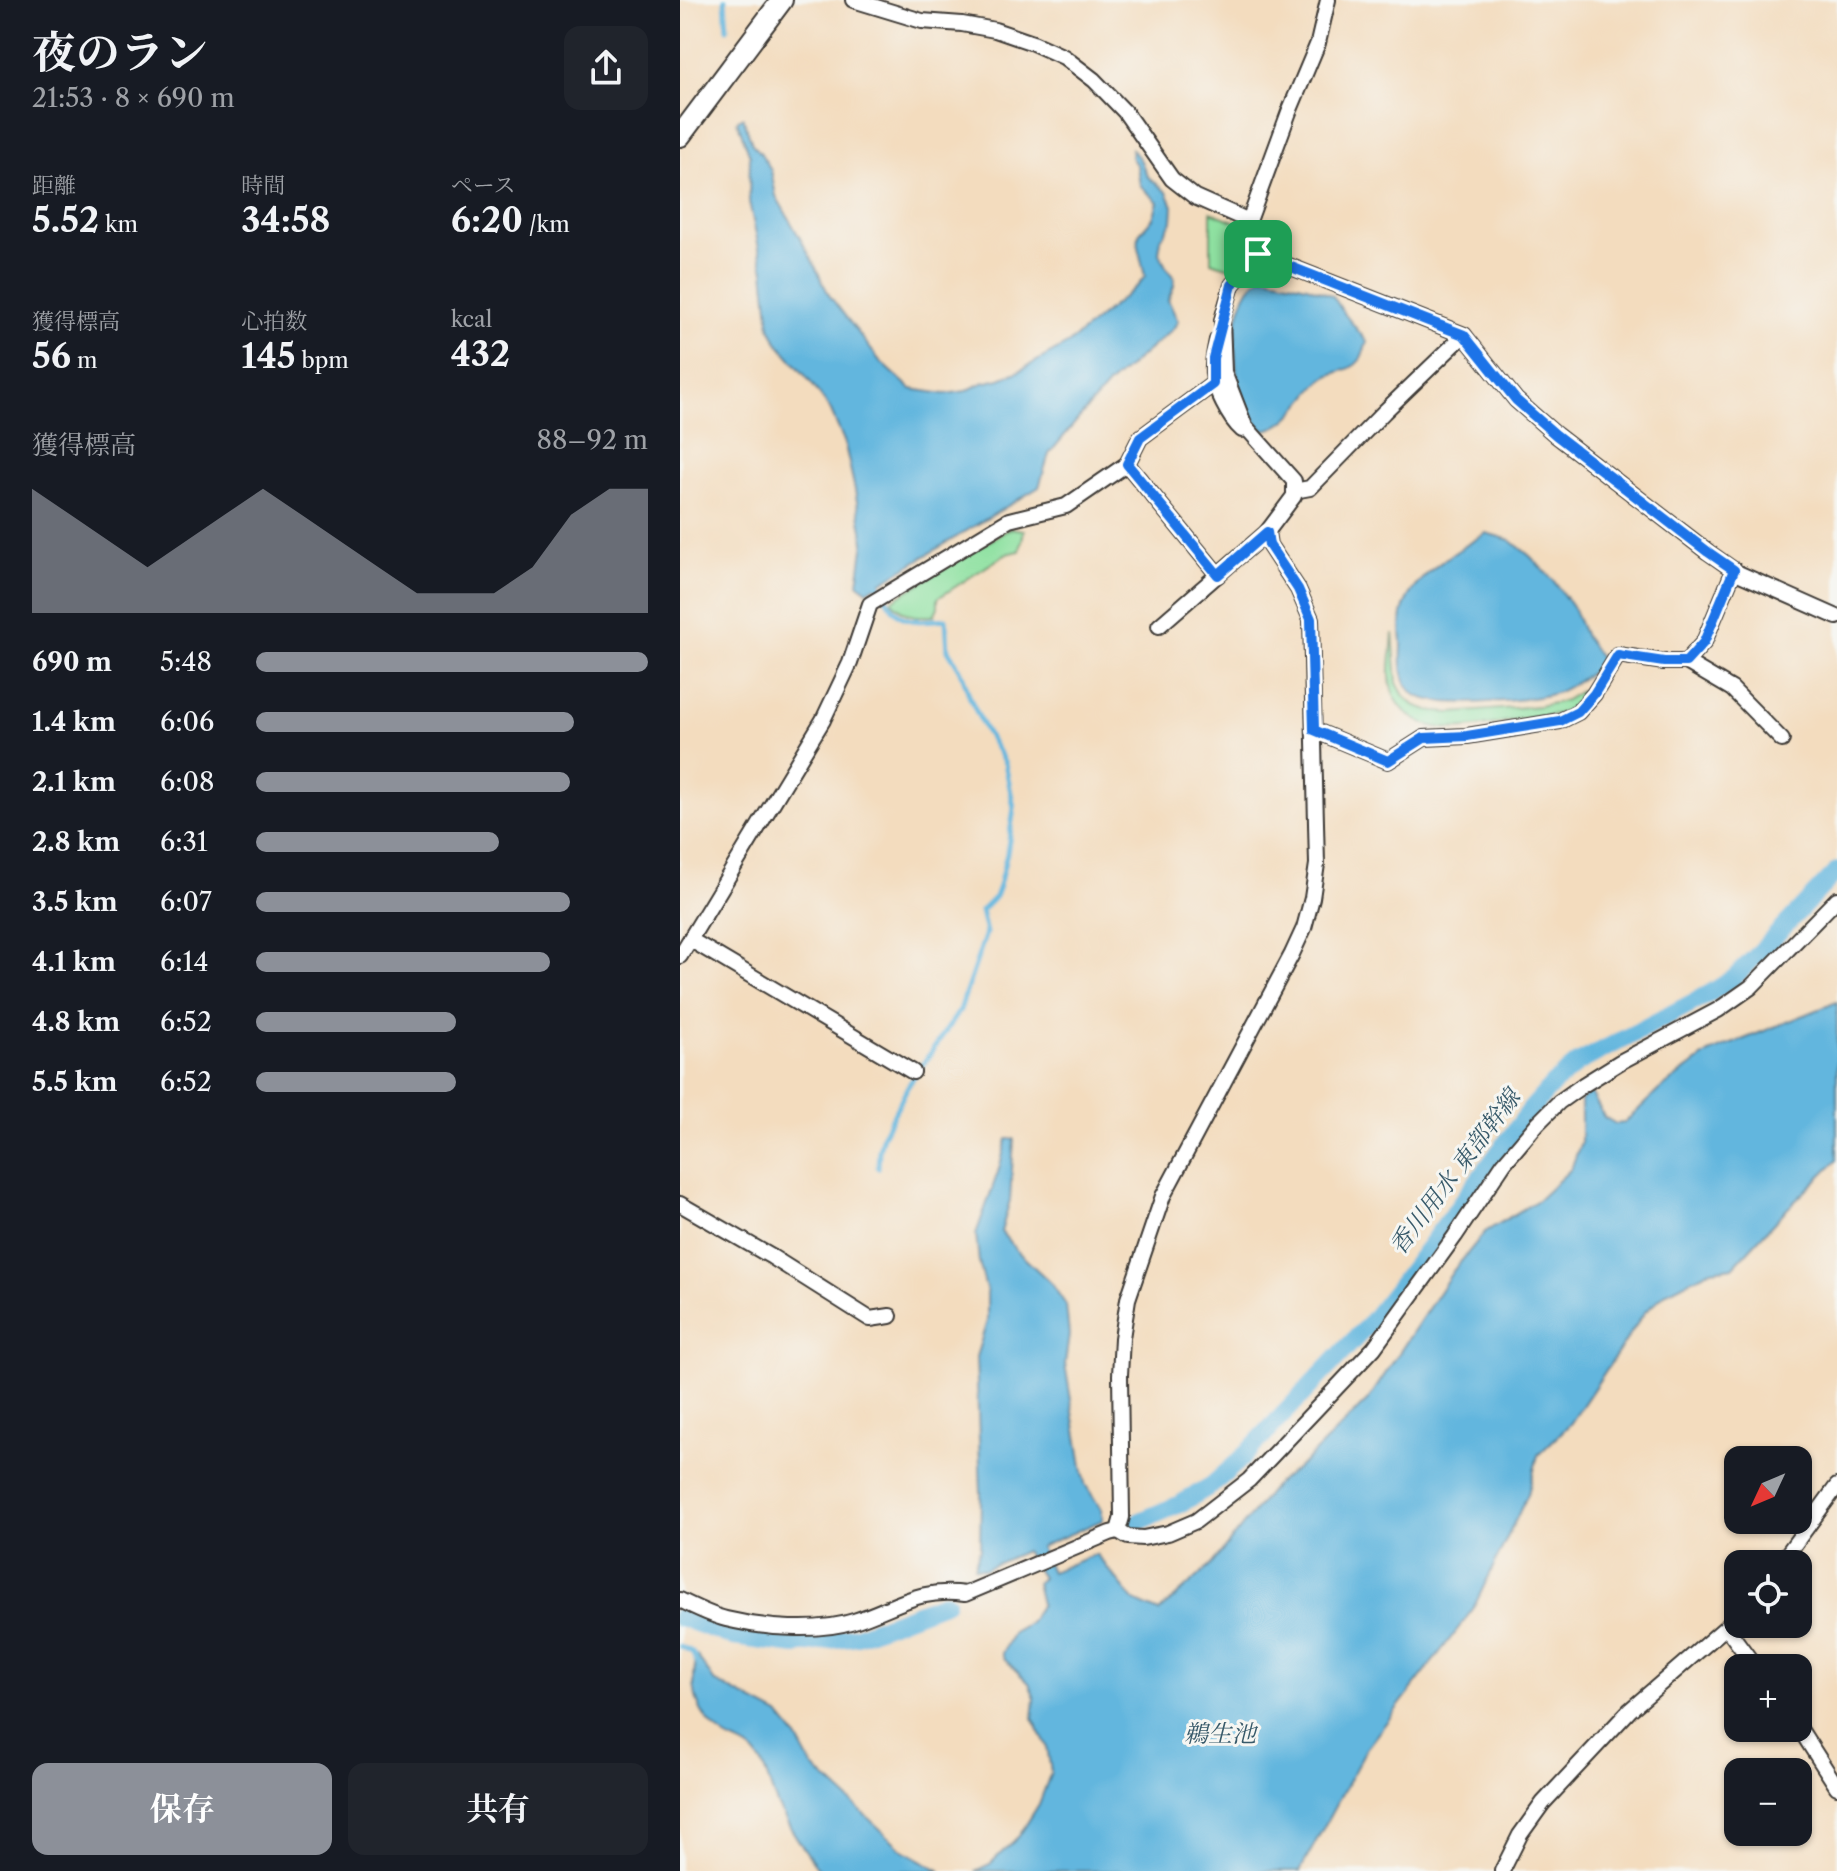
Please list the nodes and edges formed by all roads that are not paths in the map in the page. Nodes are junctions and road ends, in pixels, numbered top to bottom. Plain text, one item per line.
1 (782, 0) edge
2 (853, 0) edge
3 (1328, 0) edge
4 (680, 136) edge
5 (1249, 221) junction
6 (1258, 254) junction
7 (1222, 320) junction
8 (1464, 335) junction
9 (1213, 384) junction
10 (1259, 441) junction
11 (1127, 464) junction
12 (1294, 491) junction
13 (1267, 532) junction
14 (1734, 570) junction
15 (1218, 575) junction
16 (1837, 617) edge
17 (1159, 626) dead end
18 (1686, 662) junction
19 (1314, 730) junction
20 (1782, 740) dead end
21 (1837, 899) edge
22 (691, 940) junction
23 (680, 956) edge
24 (913, 1072) dead end
25 (680, 1204) edge
26 (890, 1316) dead end
27 (1837, 1486) edge
28 (1114, 1532) junction
29 (1790, 1550) edge
30 (680, 1600) edge
31 (1724, 1629) edge
32 (1808, 1742) edge
33 (1837, 1787) edge
34 (1502, 1871) edge

1 - 4 main road
2 - 5 street
3 - 5 street
5 - 6 street
6 - 7 street
6 - 8 street
7 - 9 street
7 - 10 street
8 - 12 street
8 - 14 street
9 - 10 street
9 - 11 street
10 - 12 street
11 - 15 street
11 - 22 street
12 - 13 street
13 - 15 street
13 - 19 street
14 - 16 street
14 - 18 street
15 - 17 street
18 - 19 street
18 - 20 street
19 - 28 street
21 - 28 street
22 - 23 street
22 - 24 street
25 - 26 street
27 - 29 street
28 - 30 street
31 - 34 street
32 - 33 street

